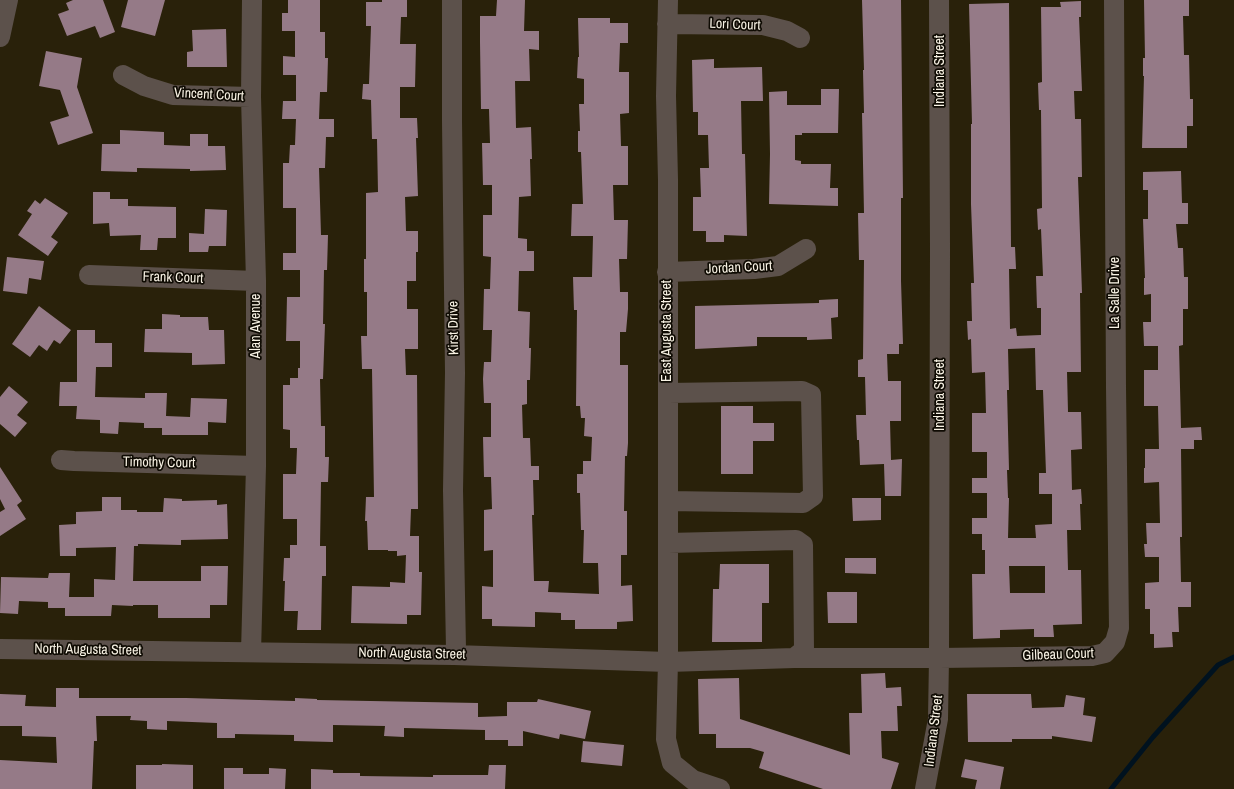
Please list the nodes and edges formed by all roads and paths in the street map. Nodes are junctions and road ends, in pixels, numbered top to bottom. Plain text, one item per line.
1 (8, 0) edge
2 (252, 0) edge
3 (452, 0) edge
4 (668, 0) edge
5 (939, 0) edge
6 (1114, 0) edge
7 (667, 24) junction
8 (0, 37) edge
9 (800, 38) dead end
10 (123, 75) dead end
11 (251, 97) junction
12 (806, 249) dead end
13 (667, 272) junction
14 (89, 275) dead end
15 (256, 281) junction
16 (668, 393) junction
17 (61, 460) dead end
18 (256, 466) junction
19 (668, 501) junction
20 (668, 543) junction
21 (1118, 586) joint
22 (0, 648) edge
23 (251, 652) junction
24 (454, 655) junction
25 (794, 658) junction
26 (939, 658) junction
27 (668, 662) junction
28 (720, 789) edge
29 (925, 789) edge

1 - 8 street
2 - 11 street, Alan Avenue
3 - 24 street, Kirst Drive
4 - 7 street, East Augusta Street
5 - 26 street, Indiana Street
6 - 21 street, La Salle Drive
7 - 9 street, Lori Court
7 - 13 street, East Augusta Street
10 - 11 street, Vincent Court
11 - 15 street, Alan Avenue
12 - 13 street, Jordan Court
13 - 16 street, East Augusta Street
14 - 15 street, Frank Court
15 - 18 street, Alan Avenue
16 - 19 street, East Augusta Street
16 - 19 street
17 - 18 street, Timothy Court
18 - 23 street, Alan Avenue
19 - 20 street, East Augusta Street
20 - 25 street
20 - 27 street, East Augusta Street
21 - 26 street, Gilbeau Court
22 - 23 street, North Augusta Street
23 - 24 street, North Augusta Street
24 - 27 street, North Augusta Street
25 - 26 street, Gilbeau Court
25 - 27 street, North Augusta Street
26 - 29 street, Indiana Street
27 - 28 street

